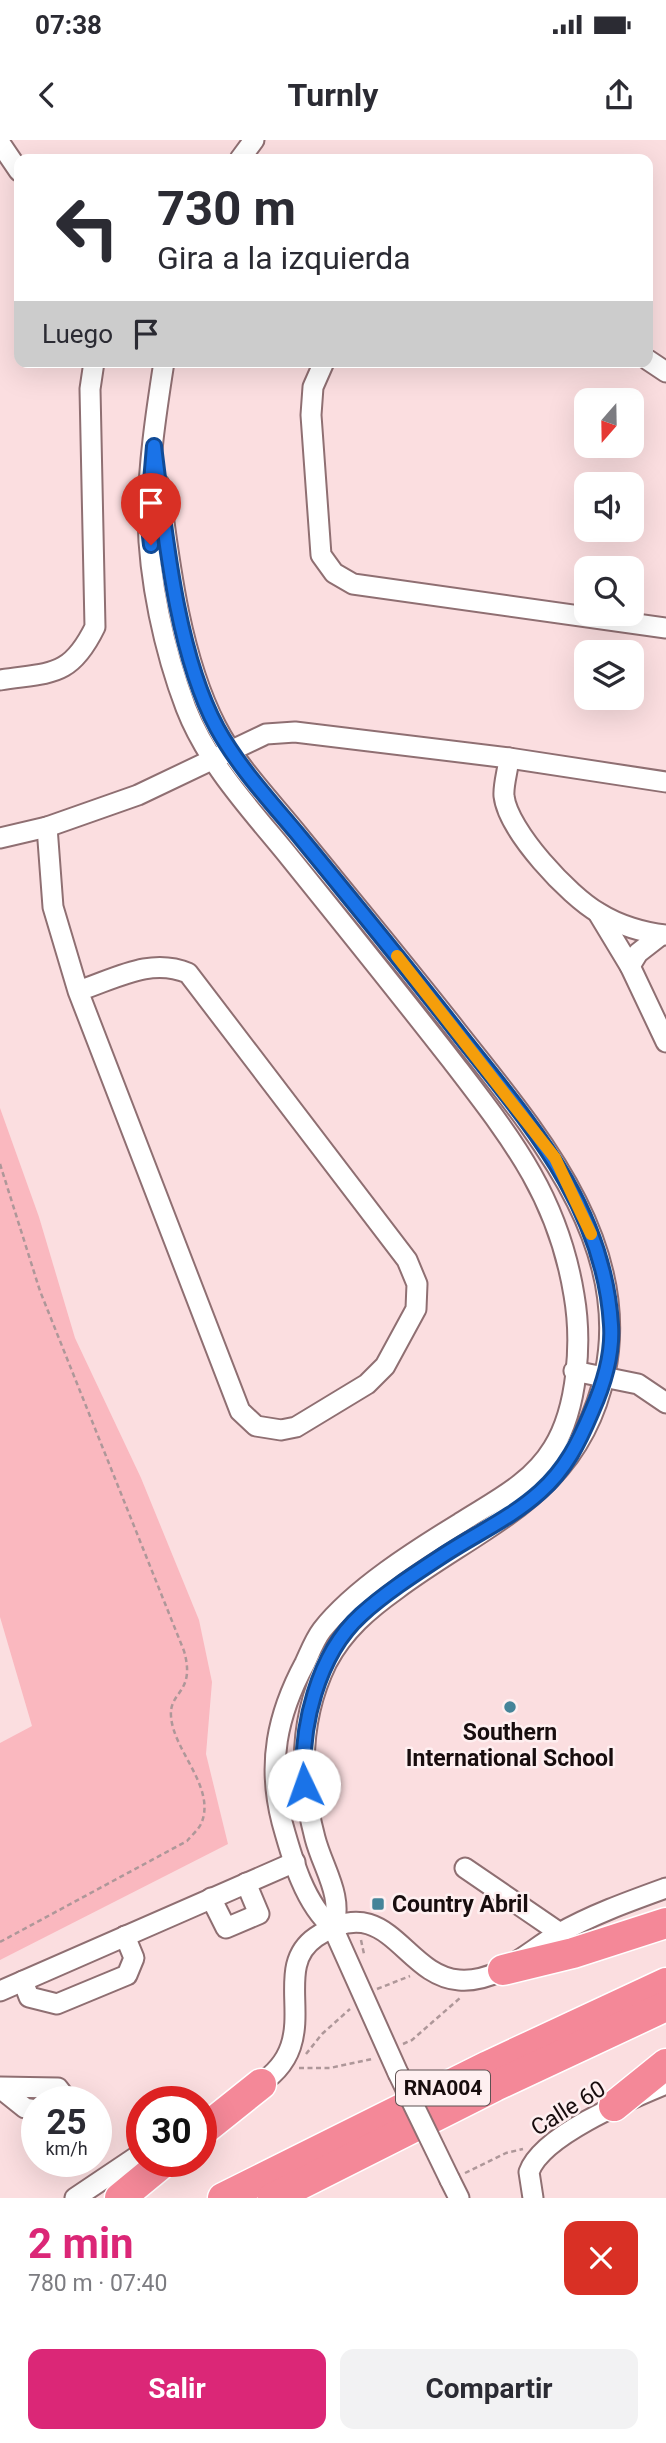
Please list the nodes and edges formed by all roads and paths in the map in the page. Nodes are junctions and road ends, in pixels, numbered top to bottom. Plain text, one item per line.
1 (0, 143) edge
2 (14, 164) edge
3 (93, 368) edge
4 (163, 368) edge
5 (321, 368) edge
6 (154, 446) junction
7 (666, 628) edge
8 (0, 680) edge
9 (232, 751) junction
10 (509, 758) junction
11 (214, 761) junction
12 (666, 782) edge
13 (47, 827) junction
14 (0, 838) edge
15 (598, 913) junction
16 (664, 935) edge
17 (630, 967) junction
18 (78, 991) junction
19 (666, 1042) edge
20 (0, 1164) edge
21 (574, 1371) junction
22 (605, 1376) junction
23 (666, 1403) edge
24 (315, 1840) junction
25 (292, 1855) junction
26 (465, 1868) dead end
27 (246, 1883) junction
28 (666, 1888) edge
29 (211, 1898) junction
30 (666, 1923) edge
31 (333, 1928) junction
32 (125, 1936) junction
33 (0, 1942) edge
34 (566, 1943) junction
35 (426, 1969) junction
36 (493, 1974) junction
37 (23, 1981) junction
38 (666, 1983) edge
39 (374, 1990) dead end
40 (0, 1991) edge
41 (358, 2002) dead end
42 (666, 2006) edge
43 (412, 2040) dead end
44 (368, 2061) dead end
45 (666, 2064) edge
46 (280, 2073) junction
47 (666, 2084) edge
48 (0, 2087) edge
49 (21, 2087) edge
50 (21, 2105) edge
51 (614, 2106) junction
52 (217, 2108) edge
53 (217, 2120) edge
54 (544, 2148) junction
55 (126, 2164) edge
56 (146, 2177) edge
57 (455, 2185) edge
58 (75, 2198) edge
59 (120, 2198) edge
60 (223, 2198) edge
61 (273, 2198) edge
62 (533, 2198) edge

1 - 2 street
3 - 8 street
4 - 6 street
5 - 7 street
6 - 9 street
6 - 11 street
9 - 10 street
9 - 11 street
9 - 22 street
10 - 12 street
10 - 15 street
11 - 13 street
11 - 21 street
13 - 14 street
13 - 18 street
15 - 16 street
15 - 17 street
16 - 17 street
17 - 19 street
18 - 18 street
20 - 33 path
21 - 22 street
21 - 25 street
22 - 23 street
22 - 24 street
24 - 25 street
24 - 31 street
25 - 27 street
25 - 31 street
26 - 34 street
27 - 29 street
27 - 29 street
28 - 34 street
29 - 32 street
30 - 34 highway
31 - 35 street
31 - 46 street
31 - 57 street, bridge
32 - 37 street
32 - 37 street
34 - 36 highway
35 - 36 street
35 - 39 path
36 - 43 path
37 - 40 street
38 - 60 highway, RNA004
41 - 46 path
42 - 61 highway, RNA004
44 - 46 path
45 - 51 highway
46 - 52 street
46 - 53 highway
47 - 51 street, Calle 60
48 - 49 street
48 - 50 street
51 - 54 street, Calle 60
54 - 57 path
54 - 62 street, Calle 60
55 - 58 street
56 - 59 highway

